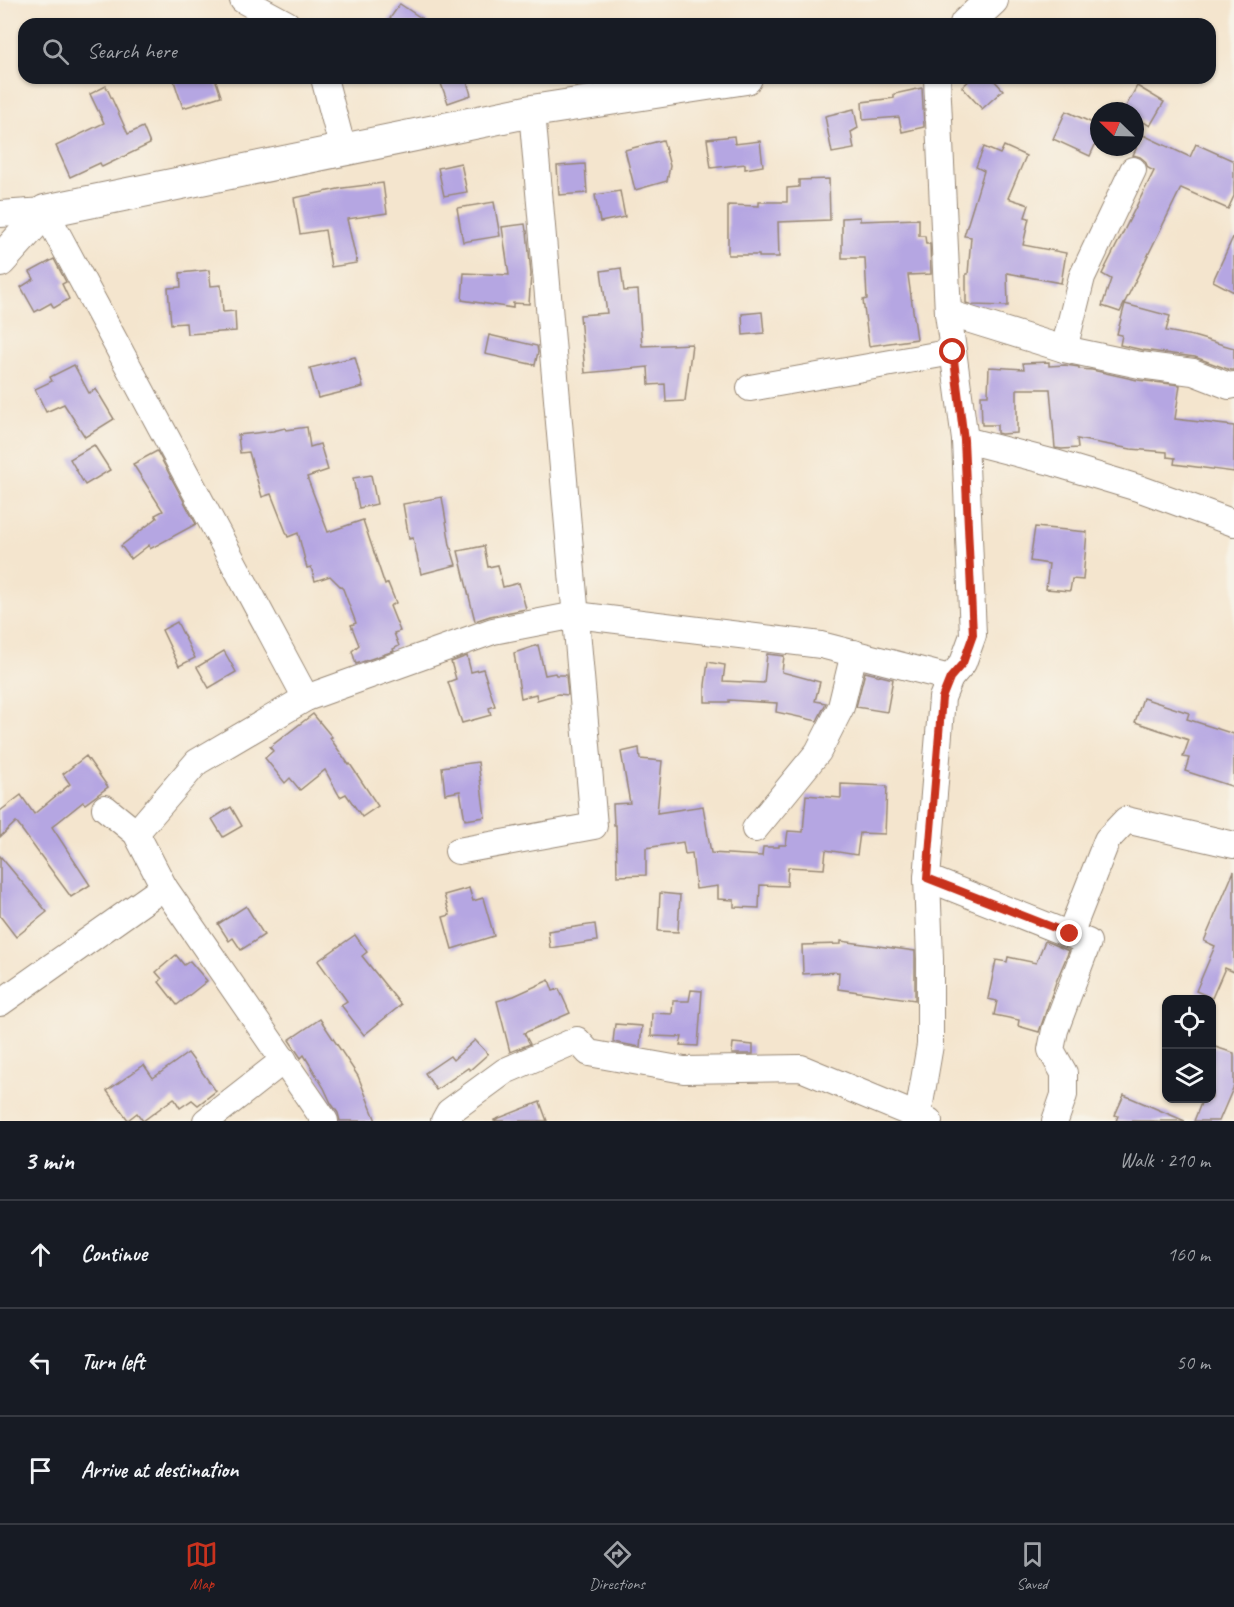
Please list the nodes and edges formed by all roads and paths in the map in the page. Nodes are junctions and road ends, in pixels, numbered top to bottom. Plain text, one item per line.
1 (243, 0) edge
2 (992, 0) edge
3 (276, 18) edge
4 (972, 18) edge
5 (326, 84) edge
6 (707, 84) edge
7 (937, 84) edge
8 (532, 111) junction
9 (343, 150) junction
10 (1133, 170) dead end
11 (45, 211) junction
12 (0, 214) edge
13 (0, 261) edge
14 (948, 313) junction
15 (1064, 350) junction
16 (953, 352) junction
17 (1234, 385) edge
18 (750, 388) dead end
19 (964, 440) junction
20 (1234, 523) edge
21 (576, 615) junction
22 (854, 653) junction
23 (950, 678) junction
24 (306, 698) junction
25 (105, 808) dead end
26 (755, 829) dead end
27 (136, 833) junction
28 (1234, 845) edge
29 (458, 851) dead end
30 (927, 878) junction
31 (164, 887) junction
32 (1070, 934) junction
33 (0, 1003) edge
34 (284, 1060) junction
35 (921, 1120) edge
36 (206, 1121) edge
37 (325, 1121) edge
38 (444, 1121) edge
39 (1055, 1121) edge

1 - 3 street
2 - 4 street
5 - 9 street
6 - 8 street
7 - 14 street
8 - 9 street
8 - 21 street
9 - 11 street
10 - 15 street
11 - 12 street
11 - 13 street
11 - 24 street
14 - 15 street
14 - 16 street
15 - 17 street
16 - 18 street
16 - 19 street
19 - 20 street
19 - 23 street
21 - 22 street
21 - 24 street
21 - 29 street
22 - 23 street
22 - 26 street
23 - 30 street
24 - 27 street
25 - 27 street
27 - 31 street
28 - 32 street
30 - 32 street
30 - 35 street
31 - 33 street
31 - 34 street
32 - 39 street
34 - 36 street
34 - 37 street
35 - 38 street

